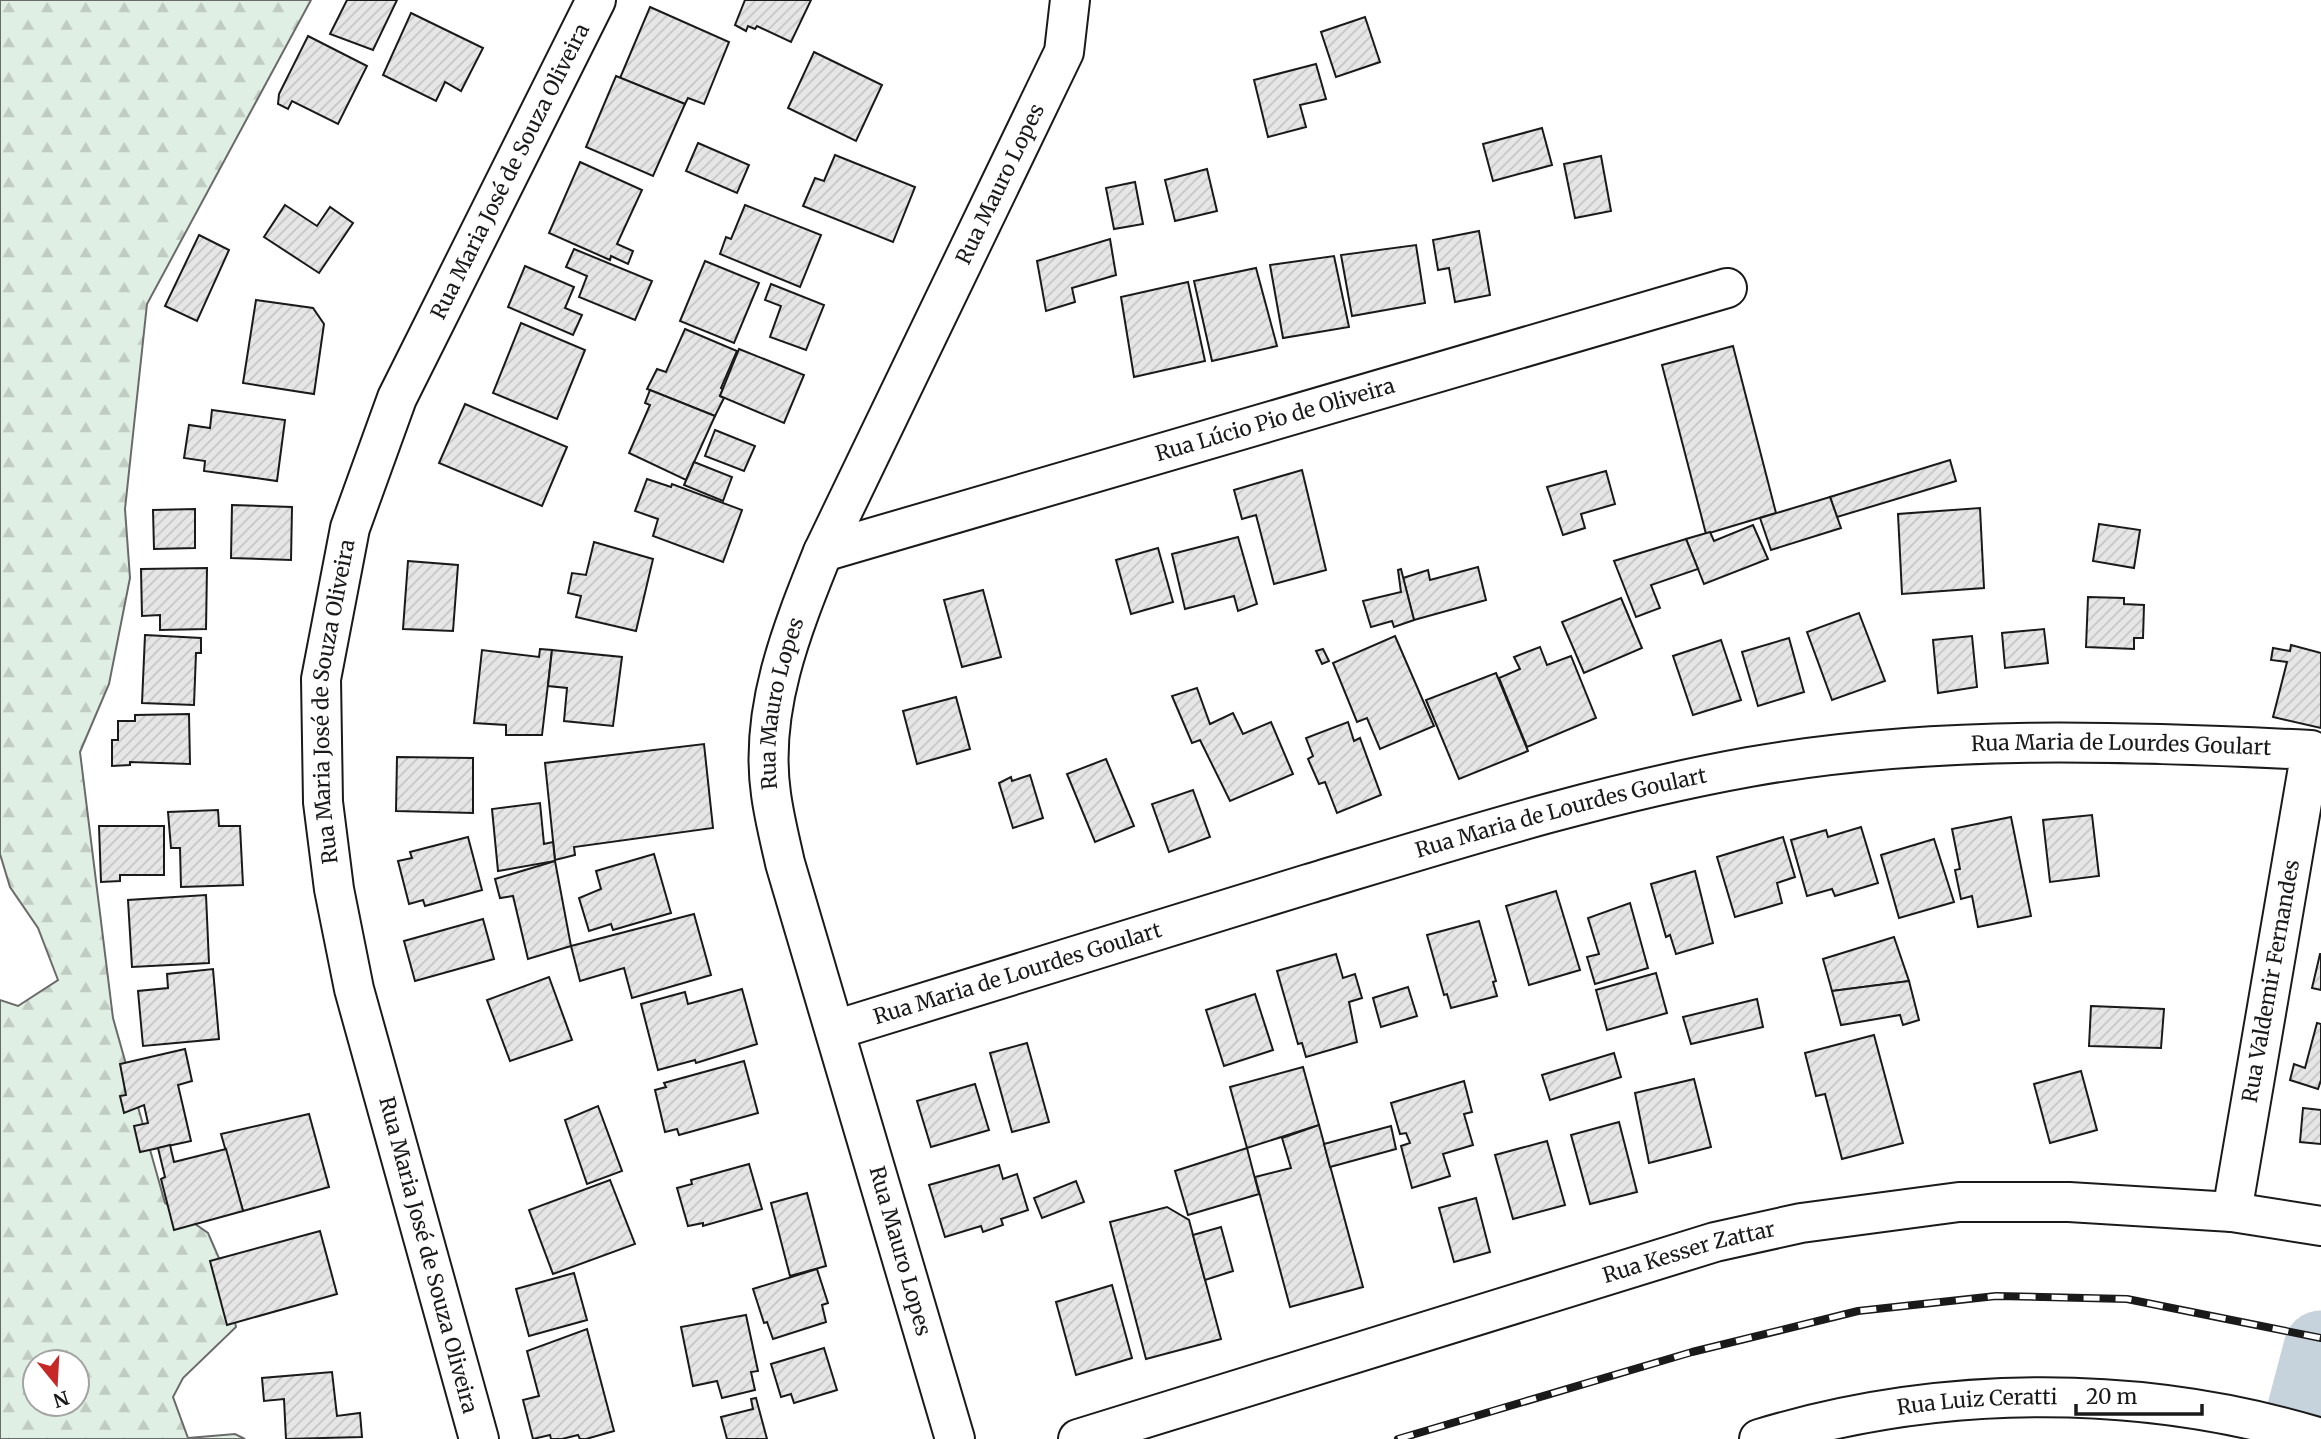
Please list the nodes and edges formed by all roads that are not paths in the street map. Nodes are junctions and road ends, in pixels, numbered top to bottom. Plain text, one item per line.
1 (596, 0) edge
2 (1076, 2) edge
3 (1727, 288) dead end
4 (823, 552) junction
5 (2311, 750) joint
6 (835, 1030) junction
7 (2232, 1212) junction
8 (2321, 1226) edge
9 (2174, 1424) edge
10 (2321, 1438) edge
11 (479, 1439) edge
12 (955, 1439) edge
13 (1078, 1439) edge
14 (1759, 1439) edge

1 - 11 street, Rua Maria José de Souza Oliveira
2 - 4 street, Rua Mauro Lopes
3 - 4 street, Rua Lúcio Pio de Oliveira
4 - 6 street, Rua Mauro Lopes
5 - 6 street, Rua Maria de Lourdes Goulart
5 - 7 street, Rua Valdemir Fernandes
6 - 12 street, Rua Mauro Lopes
7 - 8 street, Rua Kesser Zattar
7 - 13 street, Rua Kesser Zattar
9 - 10 street, Rua Luiz Ceratti
9 - 14 street, Rua Luiz Ceratti

